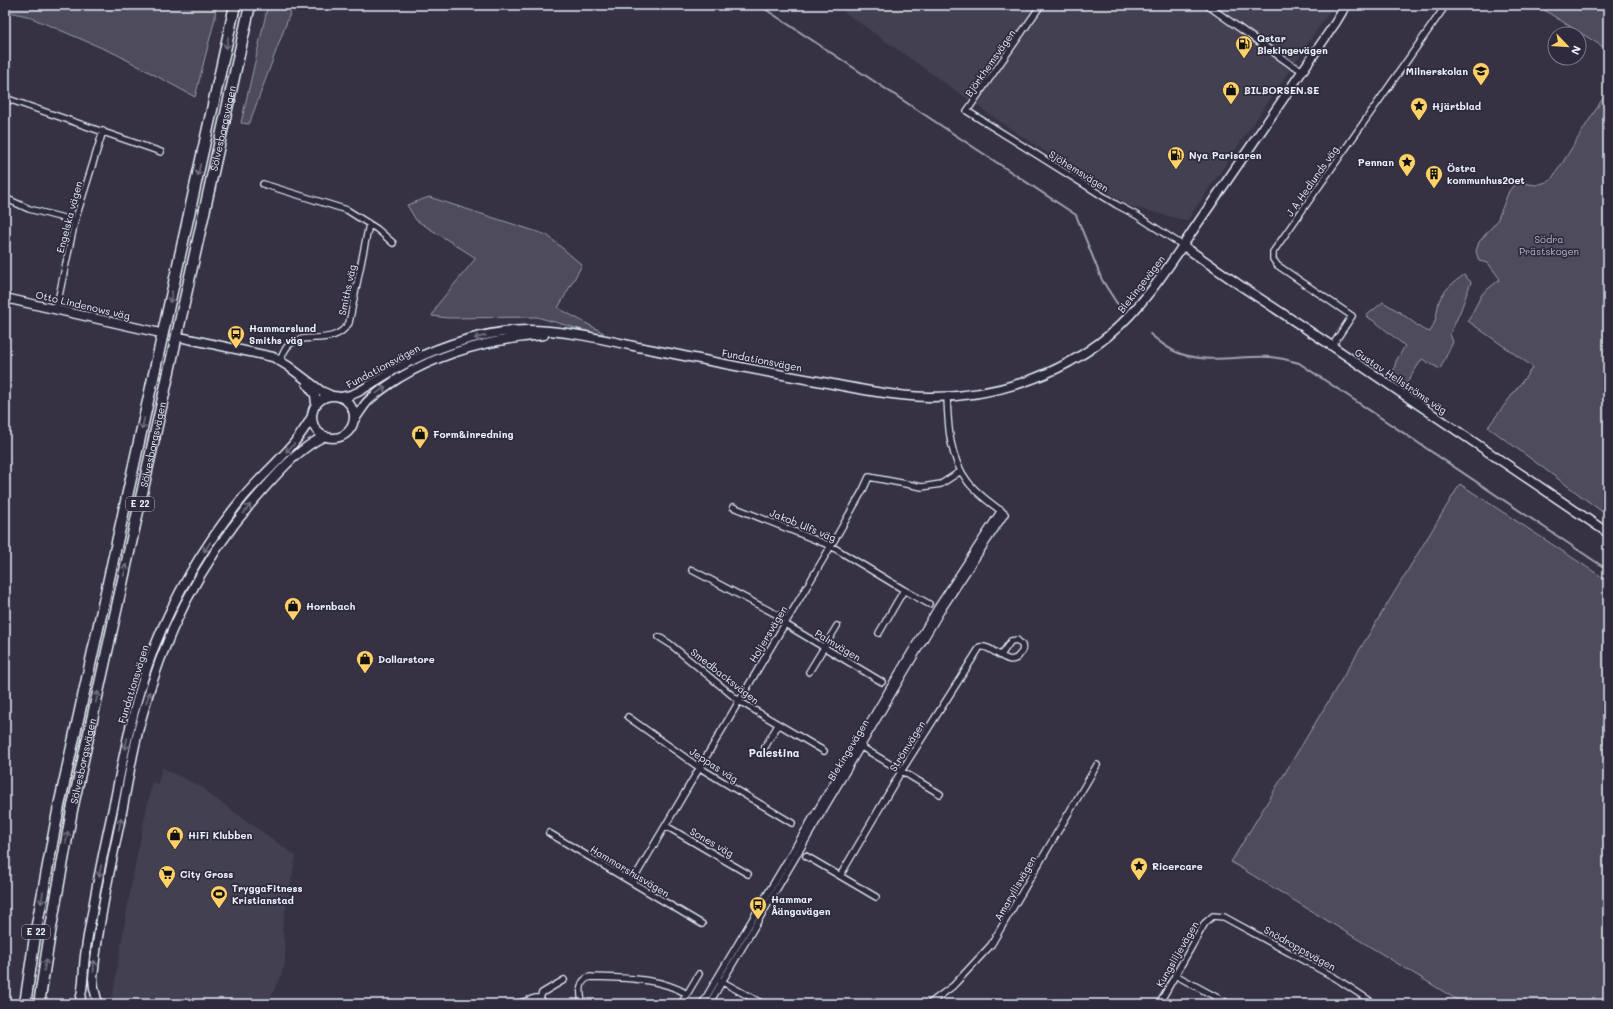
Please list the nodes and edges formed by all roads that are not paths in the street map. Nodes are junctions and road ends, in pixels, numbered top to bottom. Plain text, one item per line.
1 (235, 5) edge
2 (250, 5) edge
3 (1041, 5) edge
4 (1207, 5) edge
5 (1346, 5) edge
6 (1446, 5) edge
7 (1302, 70) junction
8 (5, 99) edge
9 (967, 111) joint
10 (103, 131) junction
11 (161, 152) dead end
12 (263, 184) dead end
13 (5, 198) edge
14 (75, 221) junction
15 (369, 224) junction
16 (393, 243) dead end
17 (1182, 245) junction
18 (5, 298) edge
19 (56, 310) junction
20 (156, 332) dead end
21 (574, 335) junction
22 (184, 338) dead end
23 (1332, 346) junction
24 (280, 361) junction
25 (302, 377) junction
26 (330, 396) junction
27 (947, 396) junction
28 (341, 397) junction
29 (316, 404) junction
30 (312, 416) junction
31 (355, 419) junction
32 (325, 436) junction
33 (961, 472) junction
34 (733, 507) dead end
35 (1608, 533) edge
36 (831, 546) junction
37 (692, 570) dead end
38 (904, 590) junction
39 (929, 604) dead end
40 (786, 622) junction
41 (837, 626) dead end
42 (879, 633) dead end
43 (659, 637) dead end
44 (824, 647) junction
45 (1001, 655) dead end
46 (809, 672) dead end
47 (882, 682) dead end
48 (739, 701) junction
49 (628, 717) dead end
50 (778, 725) junction
51 (858, 745) junction
52 (765, 747) dead end
53 (824, 751) dead end
54 (1097, 765) dead end
55 (700, 768) junction
56 (902, 770) junction
57 (940, 794) dead end
58 (792, 823) dead end
59 (666, 826) junction
60 (550, 833) dead end
61 (806, 856) dead end
62 (748, 874) dead end
63 (840, 876) junction
64 (632, 882) junction
65 (876, 896) dead end
66 (1213, 916) joint
67 (702, 924) dead end
68 (699, 974) dead end
69 (1176, 975) junction
70 (564, 980) dead end
71 (720, 980) junction
72 (687, 994) junction
73 (540, 998) junction
74 (25, 1004) edge
75 (39, 1004) edge
76 (79, 1004) edge
77 (98, 1004) edge
78 (517, 1004) edge
79 (544, 1004) edge
80 (582, 1004) edge
81 (681, 1004) edge
82 (702, 1004) edge
83 (709, 1004) edge
84 (763, 1004) edge
85 (929, 1004) edge
86 (1159, 1004) edge
87 (1229, 1004) edge
88 (1375, 1004) edge

1 -> 74 highway, Sölvesborgsvägen / E 22
75 -> 2 highway, Sölvesborgsvägen / E 22
3 - 9 street, Björkhemsvägen
4 - 7 street
5 - 7 main road, Blekingevägen
6 - 23 street, J A Hedlunds väg
7 - 17 main road, Blekingevägen
8 - 10 street
9 - 17 street, Sjöhemsvägen
10 - 11 street
10 - 14 street, Engelska vägen
12 - 15 street
13 - 14 street
14 - 19 street, Engelska vägen
15 - 16 street
15 - 24 street, Smiths väg
17 - 23 main road, Gustav Hellströms väg
17 - 27 main road, Blekingevägen
18 - 19 main road, Otto Lindenows väg
19 - 20 main road, Otto Lindenows väg
21 - 27 main road, Fundationsvägen
21 -> 28 main road, Fundationsvägen
31 -> 21 main road, Fundationsvägen
22 - 24 main road
23 - 35 main road, Gustav Hellströms väg
24 - 25 main road
25 - 26 main road
25 - 29 main road
26 - 28 main road
26 - 29 main road
27 - 33 street, Blekingevägen
28 - 31 main road
29 - 30 main road
30 - 32 main road
30 -> 76 main road, Fundationsvägen
31 - 32 main road
77 -> 32 main road, Fundationsvägen
33 - 36 street, Holjersvägen
33 - 51 street, Blekingevägen
34 - 36 street, Jakob Ulfs väg
36 - 38 street, Jakob Ulfs väg
36 - 40 street, Holjersvägen
37 - 40 street, Palmvägen
38 - 39 street, Jakob Ulfs väg
38 - 42 street
40 - 44 street, Palmvägen
40 - 48 street, Holjersvägen
41 - 44 street
43 - 48 street, Smedbacksvägen
44 - 46 street
44 - 47 street, Palmvägen
45 - 56 street, Strömvägen
48 - 50 street, Smedbacksvägen
48 - 55 street, Holjersvägen
49 - 55 street, Jeppas väg
50 - 52 street
50 - 53 street, Smedbacksvägen
51 - 56 street
51 - 71 street, Blekingevägen
54 - 85 street, Amaryllisvägen
55 - 58 street, Jeppas väg
55 - 59 street, Holjersvägen
56 - 57 street
56 - 63 street, Strömvägen
59 - 62 street, Sones väg
59 - 64 street, Holjersvägen
60 - 64 street, Hammarshusvägen
61 - 63 street
63 - 65 street
64 - 67 street, Hammarshusvägen
66 - 69 street, Kungsliljevägen
66 - 88 street, Snödroppsvägen
68 - 72 street
69 - 86 street, Kungsliljevägen
69 - 87 street
70 - 73 street
71 - 82 street, Blekingevägen
71 - 83 street, Blekingevägen
71 - 84 street
72 - 80 street
72 - 81 street
73 - 78 street
73 - 79 street

